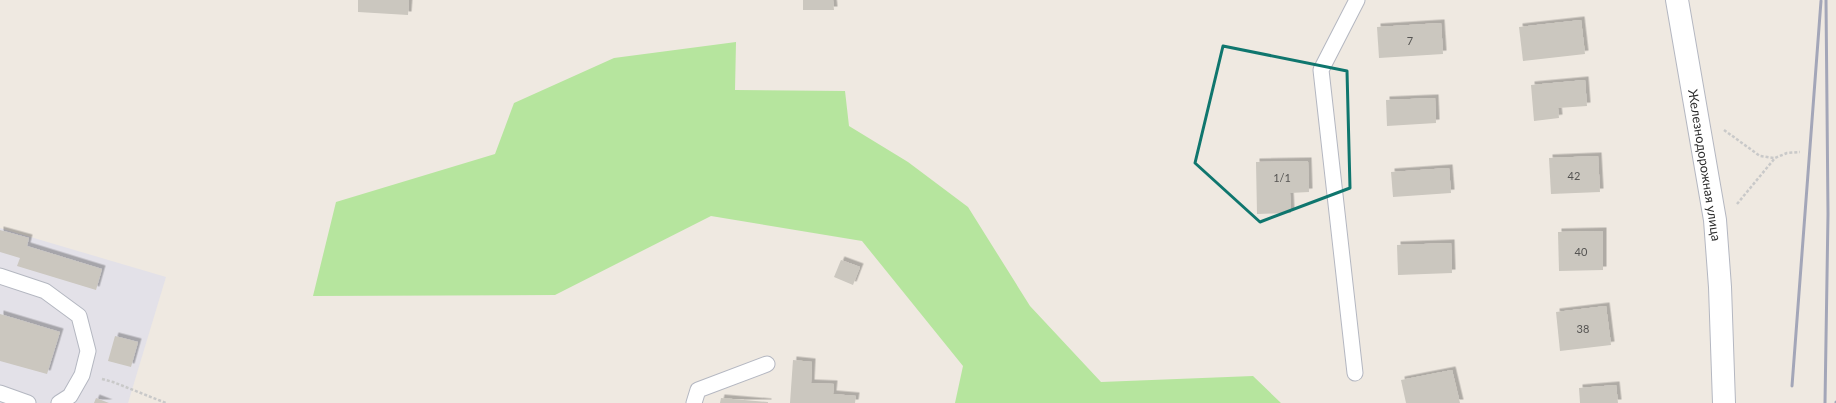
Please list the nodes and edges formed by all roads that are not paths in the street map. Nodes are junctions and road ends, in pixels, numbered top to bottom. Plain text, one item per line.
1 (1357, 0) edge
2 (1677, 0) edge
3 (0, 276) edge
4 (767, 364) dead end
5 (1355, 373) dead end
6 (0, 393) edge
7 (28, 403) edge
8 (59, 403) edge
9 (694, 403) edge
10 (1724, 403) edge

1 - 5 lane
2 - 10 street, Железнодорожная улица
3 - 8 lane
4 - 9 lane
6 - 7 lane

